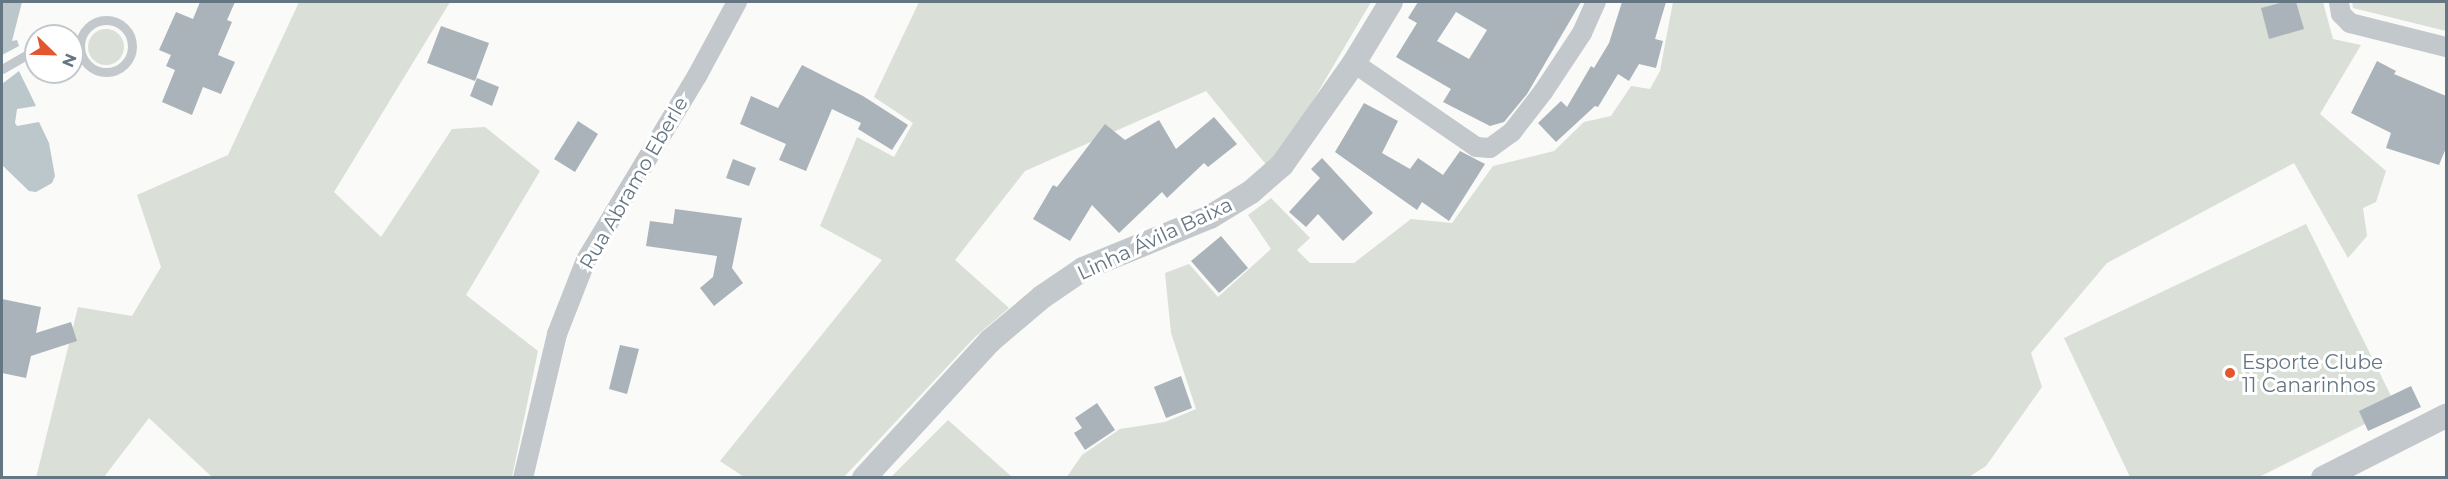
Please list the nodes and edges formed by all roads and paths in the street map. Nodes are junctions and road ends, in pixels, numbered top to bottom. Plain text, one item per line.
1 (737, 2) edge
2 (1391, 2) edge
3 (1596, 2) edge
4 (2339, 2) edge
5 (84, 32) edge
6 (2446, 47) edge
7 (24, 56) edge
8 (84, 59) edge
9 (1354, 63) junction
10 (2, 69) edge
11 (2446, 416) edge
12 (523, 477) edge
13 (864, 477) edge
14 (2323, 477) edge

1 - 12 street, Rua Abramo Eberle
2 - 9 street, Linha Ávila Baixa
3 - 9 street
4 - 6 street
5 - 8 lane
7 - 10 lane
9 - 13 street, Linha Ávila Baixa
11 - 14 street

